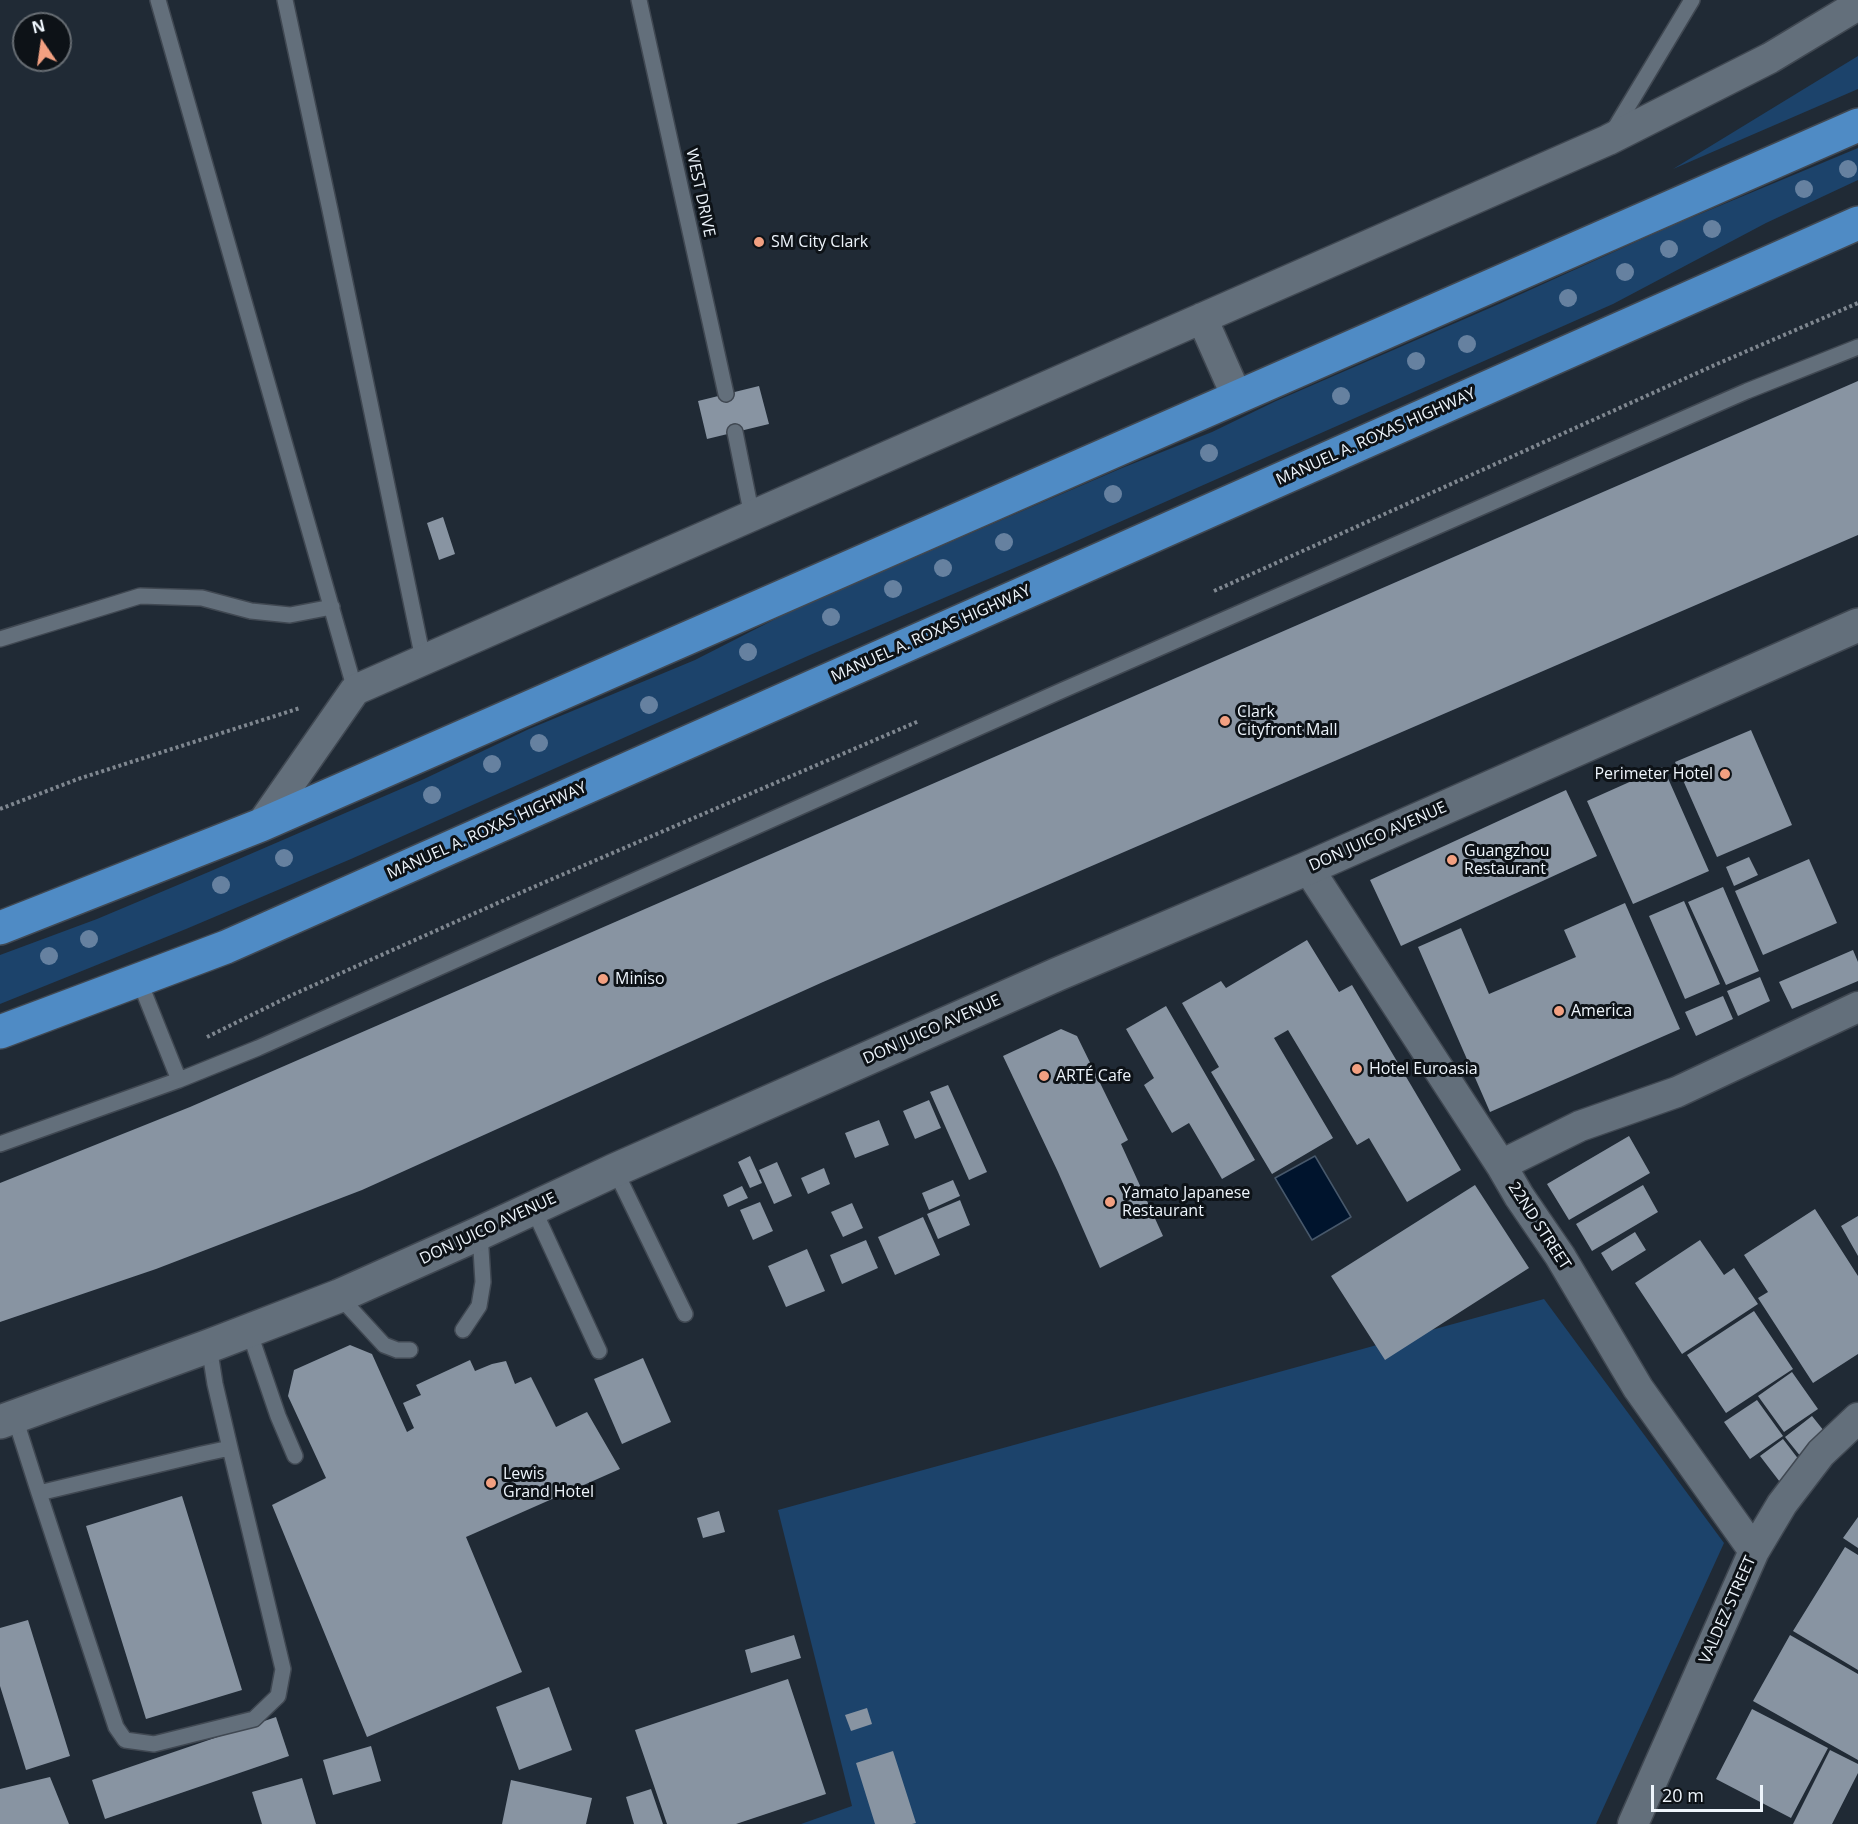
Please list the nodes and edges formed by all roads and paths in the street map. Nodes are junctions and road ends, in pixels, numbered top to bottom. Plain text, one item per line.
1 (158, 0) edge
2 (285, 0) edge
3 (639, 0) edge
4 (1692, 0) edge
5 (1858, 5) edge
6 (1858, 125) edge
7 (1608, 140) junction
8 (1858, 203) edge
9 (1858, 223) edge
10 (1761, 266) junction
11 (1858, 303) edge
12 (1202, 318) junction
13 (1858, 347) edge
14 (726, 393) dead end
15 (1237, 397) junction
16 (735, 432) dead end
17 (752, 516) junction
18 (1214, 591) dead end
19 (332, 607) junction
20 (1858, 625) edge
21 (0, 639) edge
22 (423, 659) junction
23 (355, 690) junction
24 (302, 707) dead end
25 (927, 718) dead end
26 (0, 809) edge
27 (261, 825) junction
28 (1308, 868) junction
29 (0, 928) edge
30 (139, 980) junction
31 (1858, 1007) edge
32 (0, 1032) edge
33 (169, 1055) junction
34 (179, 1080) junction
35 (0, 1143) edge
36 (1501, 1165) junction
37 (615, 1170) junction
38 (533, 1208) junction
39 (480, 1233) junction
40 (339, 1296) junction
41 (685, 1314) dead end
42 (463, 1330) dead end
43 (249, 1331) junction
44 (209, 1346) junction
45 (410, 1350) dead end
46 (599, 1351) dead end
47 (1858, 1418) edge
48 (8, 1420) edge
49 (230, 1448) junction
50 (296, 1456) dead end
51 (39, 1493) junction
52 (1754, 1551) junction
53 (1633, 1824) edge

1 - 19 lane
2 - 22 lane
3 - 14 lane, WEST DRIVE
4 - 7 lane
5 - 7 street
6 - 15 main road
7 - 12 street
8 - 10 main road
9 - 10 main road, MANUEL A. ROXAS HIGHWAY
10 - 30 main road, MANUEL A. ROXAS HIGHWAY
11 - 18 path
12 - 15 street
12 - 17 street
13 - 34 lane
15 - 27 main road
16 - 17 lane
17 - 22 street
19 - 21 lane
19 - 23 lane
20 - 28 main road, DON JUICO AVENUE
22 - 23 street
23 - 27 street
24 - 26 path
25 - 33 path
27 - 29 main road
28 - 36 street
28 - 37 main road, DON JUICO AVENUE
30 - 32 main road, MANUEL A. ROXAS HIGHWAY
30 - 33 lane
31 - 36 street, 22ND STREET
33 - 34 lane
34 - 35 lane
36 - 52 street, 22ND STREET
37 - 38 main road, DON JUICO AVENUE
37 - 41 lane
38 - 39 main road, DON JUICO AVENUE
38 - 46 lane
39 - 40 main road, DON JUICO AVENUE
39 - 42 lane
40 - 43 main road, DON JUICO AVENUE
40 - 45 lane
43 - 44 main road, DON JUICO AVENUE
43 - 50 lane
44 - 48 main road, DON JUICO AVENUE
44 - 49 lane
47 - 52 street, VALDEZ STREET
48 - 51 lane
49 - 51 lane
49 - 51 lane
52 - 53 street, VALDEZ STREET

